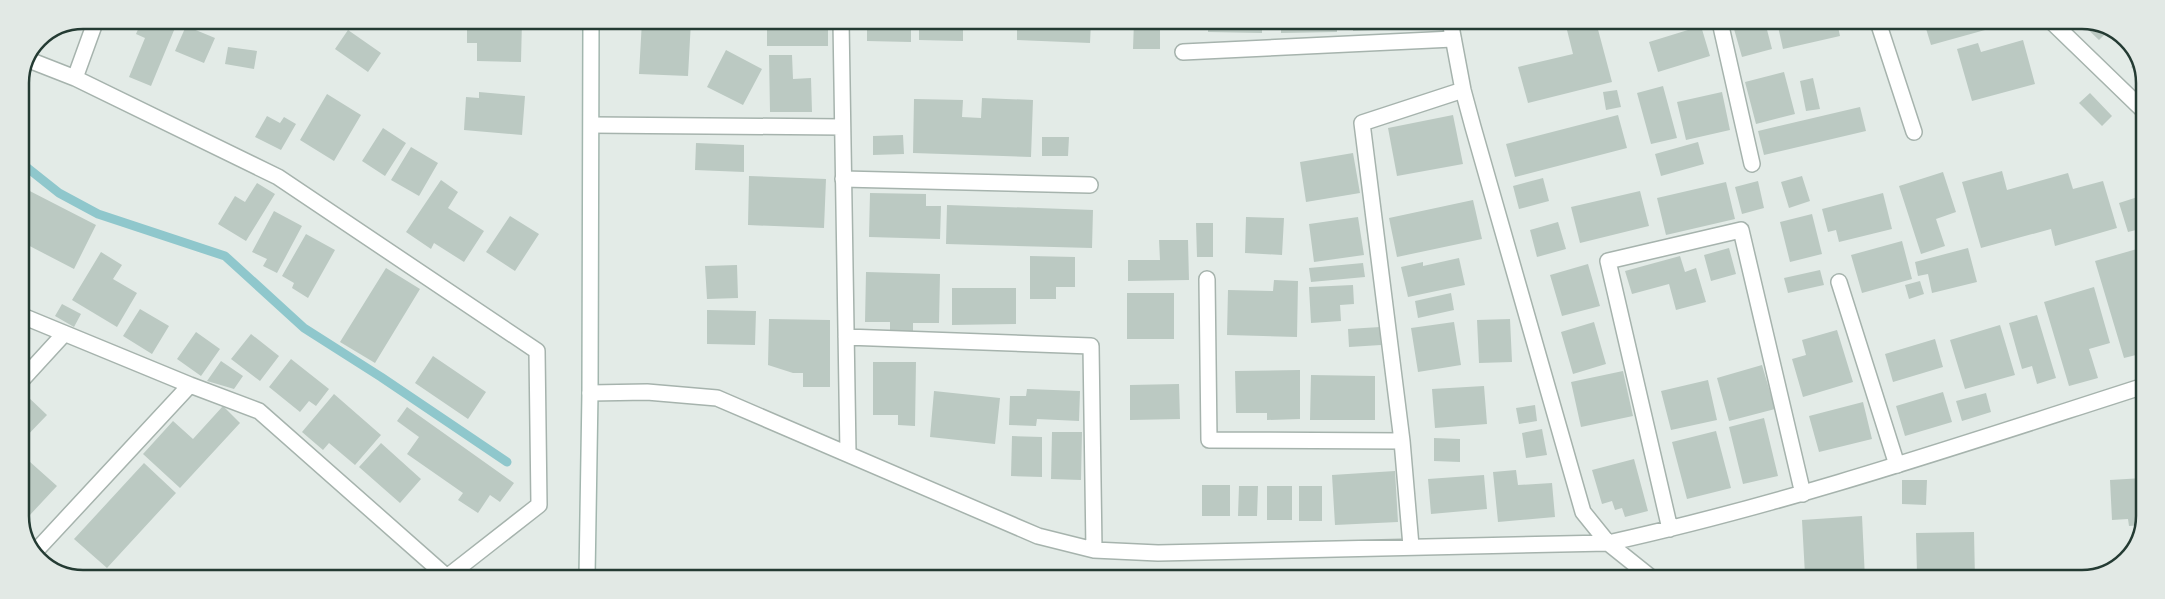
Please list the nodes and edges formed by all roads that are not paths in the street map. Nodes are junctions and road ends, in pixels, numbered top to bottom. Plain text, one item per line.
1 (93, 29) edge
2 (591, 29) edge
3 (841, 29) edge
4 (1451, 29) edge
5 (1722, 29) edge
6 (1880, 29) edge
7 (2059, 29) edge
8 (1453, 39) junction
9 (1183, 52) dead end
10 (33, 62) edge
11 (75, 78) junction
12 (1463, 90) junction
13 (2136, 103) edge
14 (592, 125) junction
15 (842, 127) junction
16 (1914, 132) dead end
17 (1752, 164) dead end
18 (843, 179) junction
19 (1090, 185) dead end
20 (1208, 279) dead end
21 (1839, 282) dead end
22 (29, 319) edge
23 (64, 334) junction
24 (846, 337) junction
25 (29, 372) edge
26 (190, 385) junction
27 (2136, 389) edge
28 (590, 393) junction
29 (1402, 442) junction
30 (848, 453) junction
31 (1897, 465) junction
32 (1803, 494) junction
33 (1670, 529) junction
34 (1608, 543) junction
35 (1411, 546) junction
36 (39, 548) edge
37 (1094, 550) junction
38 (439, 570) edge
39 (456, 570) edge
40 (587, 570) edge
41 (1643, 570) edge

1 - 11 street
2 - 14 street
3 - 15 street
4 - 8 street
5 - 17 street
6 - 16 street
7 - 13 street
8 - 9 street
8 - 12 street
10 - 11 street
11 - 39 street
12 - 29 street
12 - 34 street
14 - 15 street
14 - 28 street
15 - 18 street
18 - 19 street
18 - 24 street
20 - 29 street
21 - 31 street
22 - 23 street
23 - 25 street
23 - 26 street
24 - 30 street
24 - 37 street
26 - 36 street
26 - 38 street
27 - 31 street
28 - 30 street
28 - 40 street
29 - 35 street
30 - 37 street
31 - 32 street
32 - 33 street
32 - 33 street
33 - 34 street
34 - 35 street
34 - 41 street
35 - 37 street

